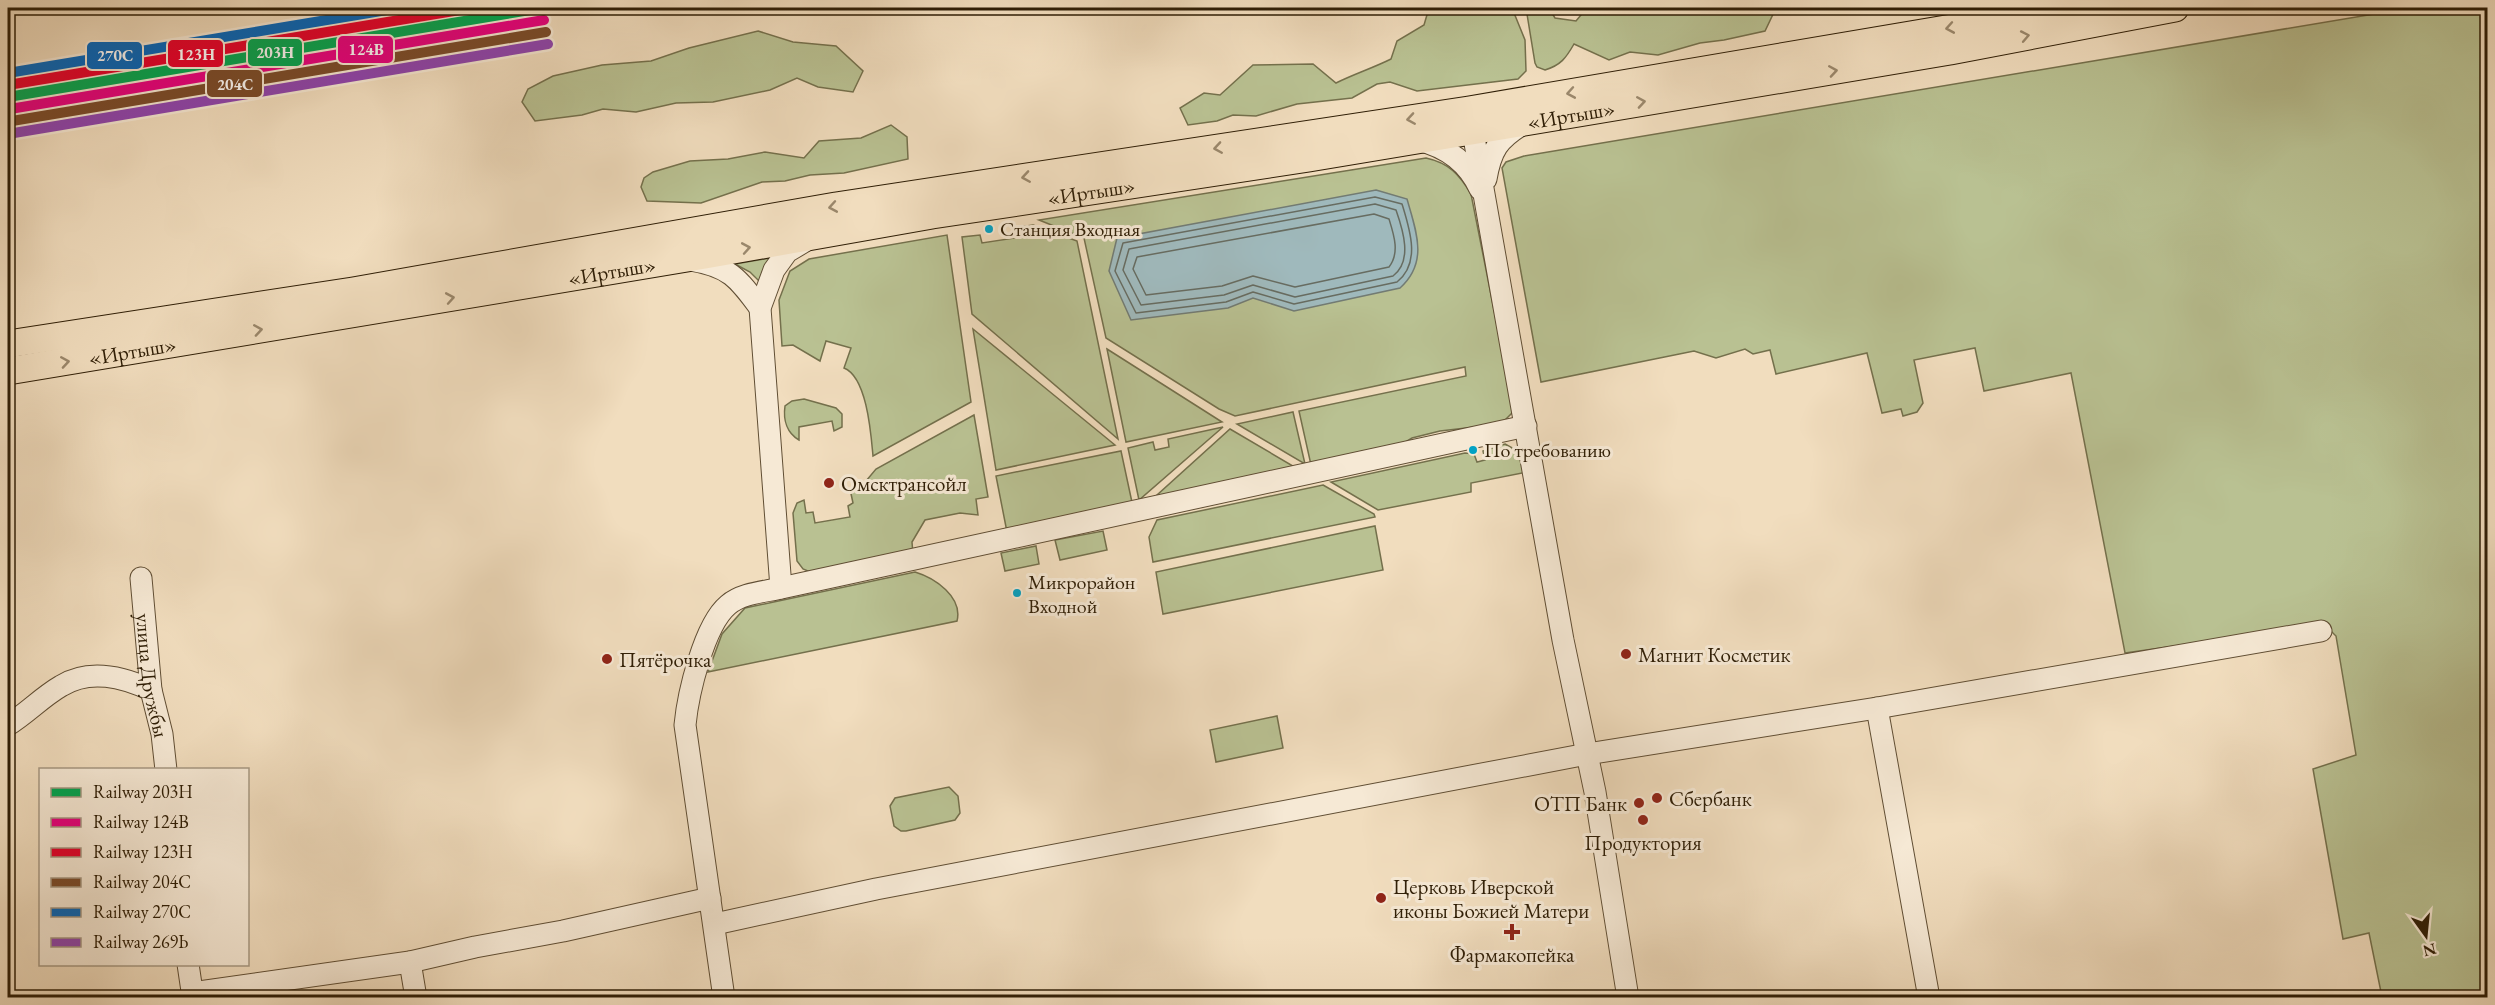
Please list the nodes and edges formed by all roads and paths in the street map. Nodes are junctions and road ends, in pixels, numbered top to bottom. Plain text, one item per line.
1 (2070, 8) edge
2 (2175, 8) edge
3 (1471, 120) junction
4 (1528, 120) junction
5 (1417, 140) junction
6 (1484, 198) junction
7 (815, 235) junction
8 (682, 259) junction
9 (760, 308) junction
10 (8, 344) edge
11 (8, 371) edge
12 (1526, 426) junction
13 (141, 578) dead end
14 (780, 588) junction
15 (2321, 631) dead end
16 (151, 690) junction
17 (1877, 708) junction
18 (8, 725) edge
19 (1587, 754) junction
20 (166, 768) edge
21 (710, 898) junction
22 (715, 924) junction
23 (410, 962) junction
24 (188, 966) edge
25 (192, 995) edge
26 (416, 998) edge
27 (724, 998) edge
28 (1628, 998) edge
29 (1929, 998) edge

1 -> 3 main road, «Иртыш»
4 -> 2 main road, «Иртыш»
3 - 4 main road, «Иртыш»
3 - 5 main road, «Иртыш»
3 - 6 street
3 -> 10 main road, «Иртыш»
4 - 6 street
5 - 6 street
5 - 7 main road, «Иртыш»
6 - 12 street
8 -> 7 main road, «Иртыш»
7 - 9 street
8 - 9 street
11 -> 8 main road, «Иртыш»
9 - 14 street
12 - 14 street
12 - 19 street
13 - 16 street, улица Дружбы
14 - 21 street
15 - 17 street
16 - 18 street
16 - 20 street, улица Дружбы
17 - 19 street
17 - 29 street
19 - 22 street
19 - 28 street
21 - 22 street
21 - 23 street
22 - 27 street
23 - 25 street
23 - 26 street
24 - 25 street

